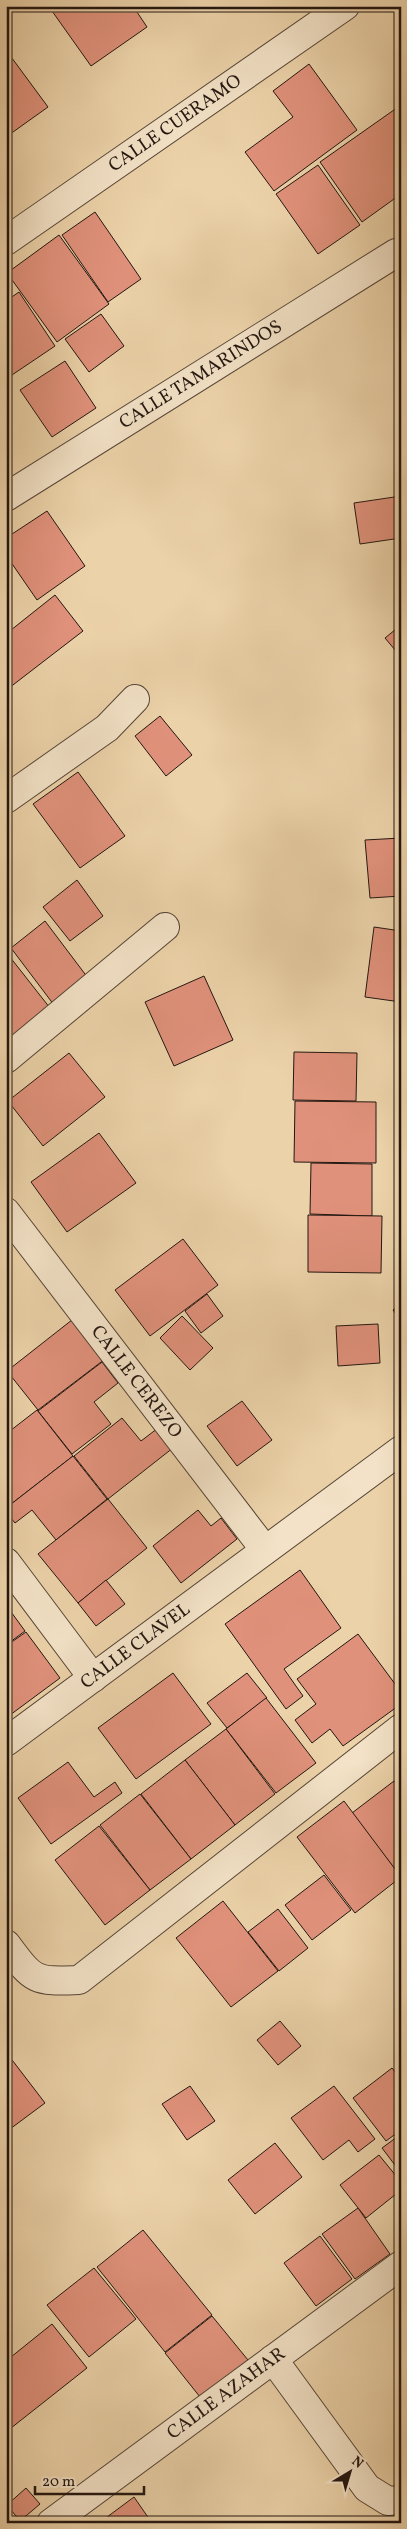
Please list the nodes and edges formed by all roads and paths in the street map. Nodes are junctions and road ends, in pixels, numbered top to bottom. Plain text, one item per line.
1 (345, 6) edge
2 (6, 241) edge
3 (396, 253) dead end
4 (6, 497) edge
5 (135, 698) dead end
6 (6, 799) edge
7 (165, 927) dead end
8 (6, 1059) edge
9 (6, 1212) edge
10 (401, 1450) edge
11 (265, 1550) junction
12 (6, 1562) edge
13 (93, 1678) junction
14 (401, 1728) edge
15 (6, 1742) edge
16 (6, 1944) edge
17 (401, 2266) edge
18 (272, 2359) junction
19 (401, 2500) edge
20 (51, 2523) edge

1 - 2 street, CALLE CUERAMO
3 - 4 street, CALLE TAMARINDOS
5 - 6 street
7 - 8 street
9 - 11 street, CALLE CEREZO
10 - 11 street, CALLE CLAVEL
11 - 13 street, CALLE CLAVEL
12 - 13 street
13 - 15 street, CALLE CLAVEL
14 - 16 street
17 - 18 street, CALLE AZAHAR
18 - 19 street
18 - 20 street, CALLE AZAHAR

